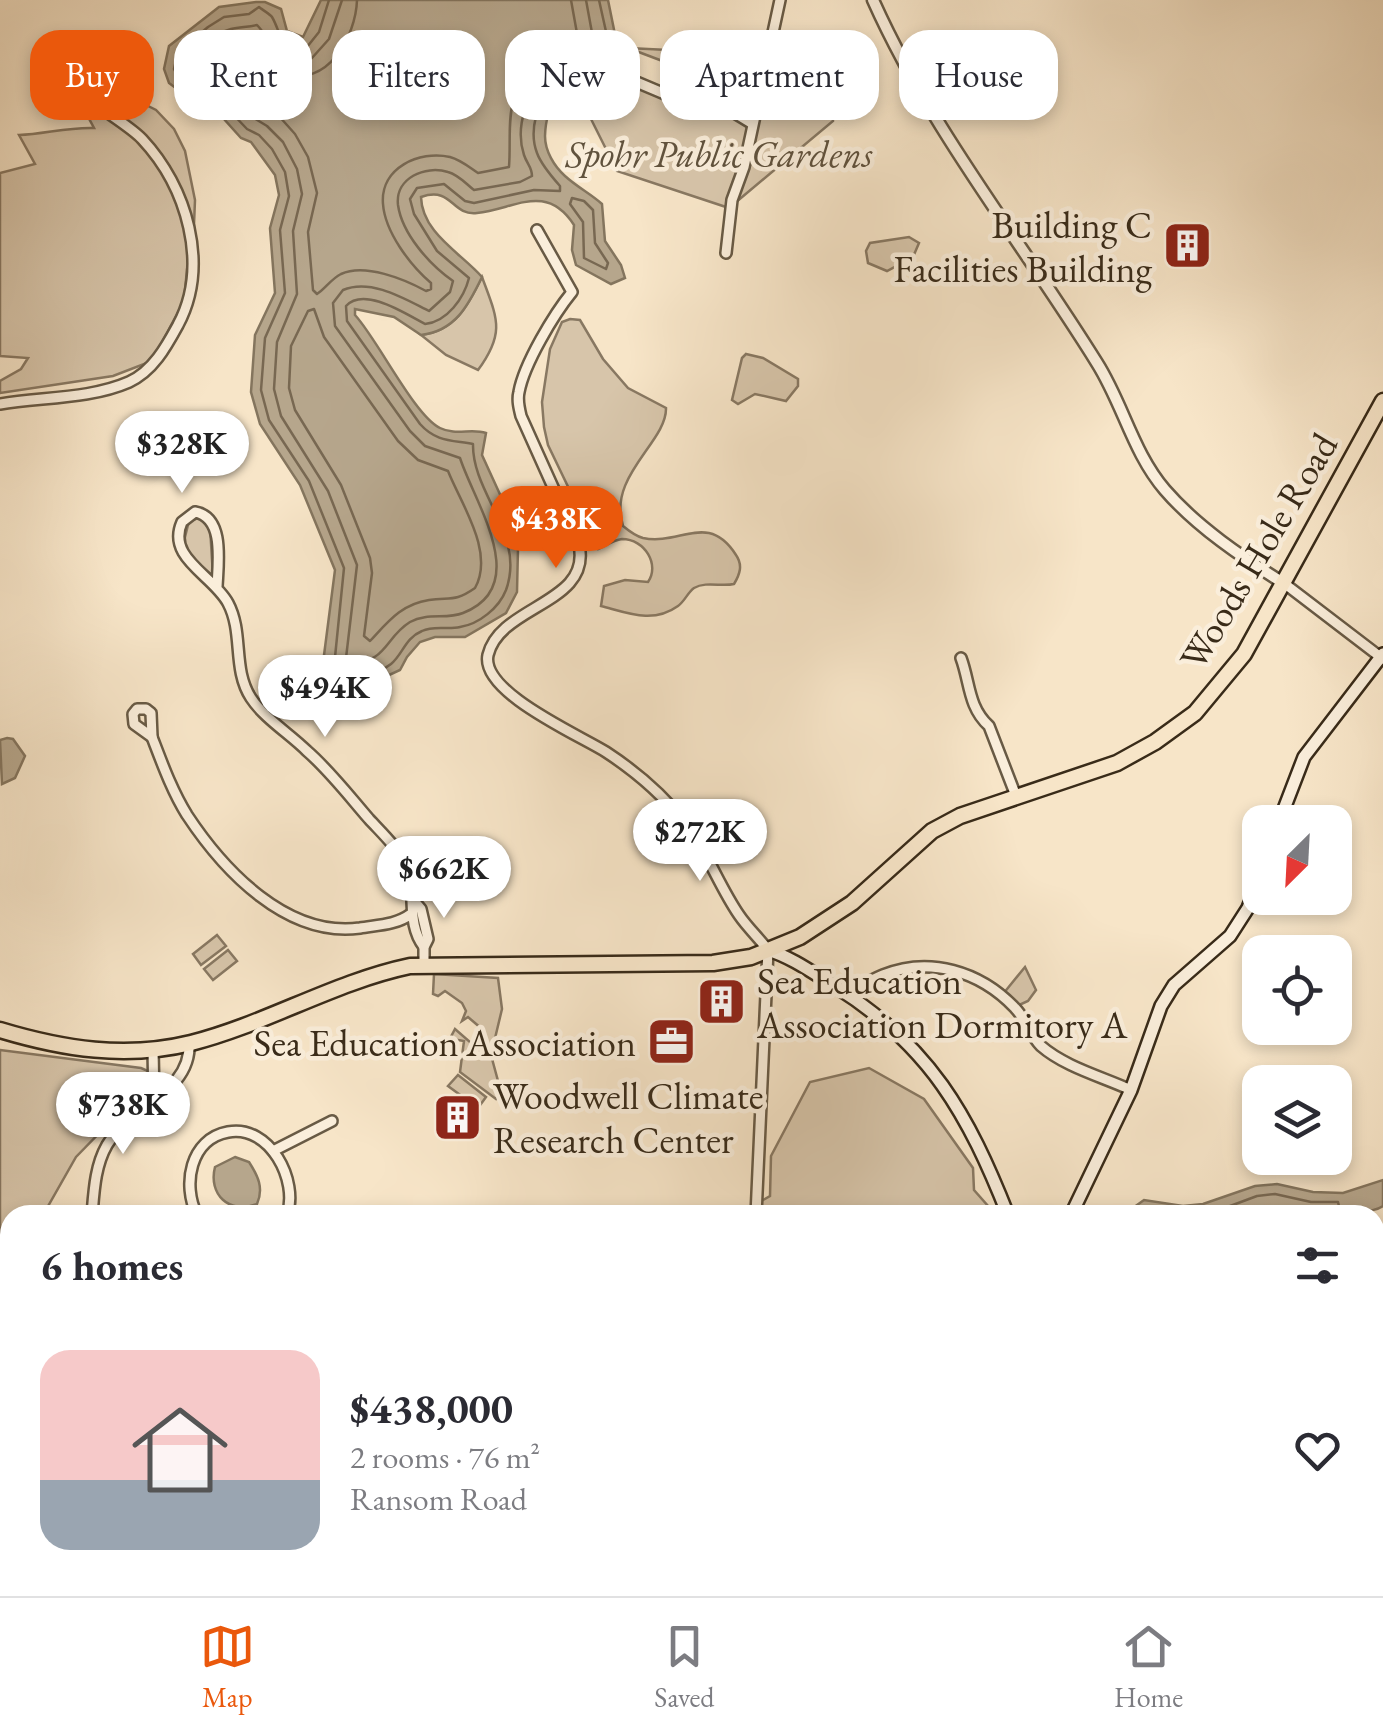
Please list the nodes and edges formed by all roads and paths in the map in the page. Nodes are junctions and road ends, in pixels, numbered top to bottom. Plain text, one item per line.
1 (780, 0) edge
2 (873, 0) edge
3 (640, 84) edge
4 (117, 120) edge
5 (752, 123) junction
6 (537, 230) dead end
7 (726, 252) dead end
8 (1383, 400) edge
9 (0, 404) edge
10 (1284, 584) junction
11 (217, 587) junction
12 (1382, 657) edge
13 (961, 658) dead end
14 (152, 737) dead end
15 (1016, 796) junction
16 (1286, 805) edge
17 (415, 902) junction
18 (411, 914) junction
19 (1244, 915) edge
20 (424, 947) junction
21 (768, 950) junction
22 (424, 965) junction
23 (853, 998) junction
24 (0, 1030) edge
25 (190, 1043) junction
26 (153, 1049) junction
27 (1131, 1090) junction
28 (154, 1100) junction
29 (332, 1122) dead end
30 (274, 1151) junction
31 (93, 1205) edge
32 (192, 1205) edge
33 (288, 1205) edge
34 (756, 1205) edge
35 (1004, 1205) edge
36 (1076, 1205) edge

1 - 5 street
2 - 10 street
3 - 5 street
4 - 9 street
5 - 7 street
6 - 21 street
8 - 10 highway, Woods Hole Road
10 - 12 street
10 - 15 highway, Woods Hole Road
11 - 11 street
11 - 17 street
12 - 16 main road
13 - 15 street
14 - 18 street
15 - 21 highway, Woods Hole Road
17 - 18 street
17 - 20 street
18 - 20 street
19 - 27 main road
20 - 22 street
21 - 22 highway, Woods Hole Road
21 - 23 main road
21 - 34 street
22 - 25 highway, Woods Hole Road
23 - 27 street
23 - 35 main road
24 - 26 highway, Woods Hole Road
25 - 26 highway, Woods Hole Road
25 - 28 street
26 - 28 street
27 - 36 main road
28 - 31 street
29 - 30 street
30 - 32 street
30 - 33 street

